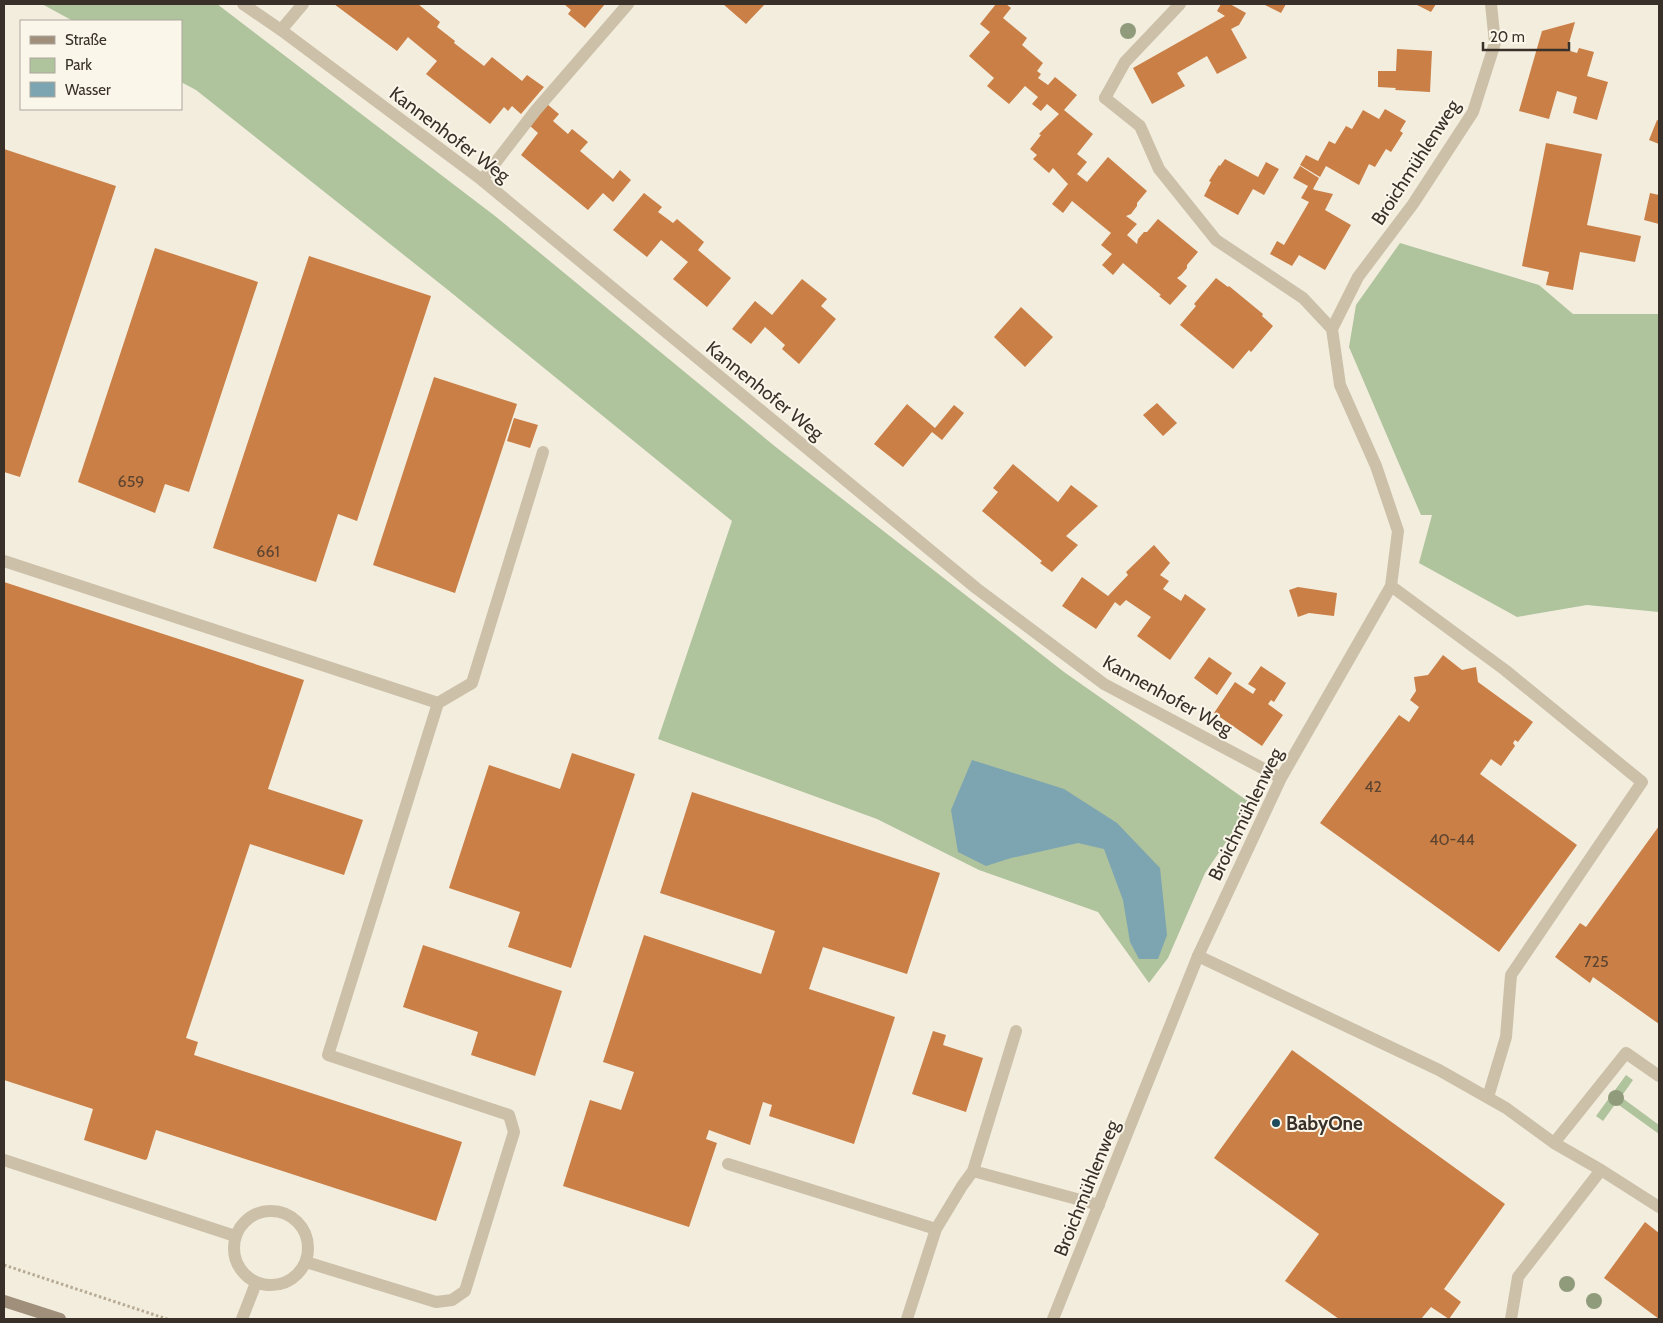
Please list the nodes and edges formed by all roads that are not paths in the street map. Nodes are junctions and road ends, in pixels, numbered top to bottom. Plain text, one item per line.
1 (243, 4) edge
2 (302, 4) edge
3 (628, 4) edge
4 (1180, 4) edge
5 (1491, 4) edge
6 (281, 30) junction
7 (482, 180) junction
8 (1332, 329) junction
9 (543, 452) dead end
10 (4, 561) edge
11 (1391, 586) junction
12 (438, 703) junction
13 (1281, 778) junction
14 (1198, 956) junction
15 (1016, 1031) dead end
16 (1659, 1076) edge
17 (1488, 1097) junction
18 (1554, 1143) junction
19 (4, 1160) edge
20 (728, 1164) dead end
21 (1601, 1170) junction
22 (973, 1171) junction
23 (1099, 1205) junction
24 (1659, 1207) edge
25 (936, 1229) junction
26 (235, 1236) junction
27 (306, 1262) junction
28 (256, 1283) junction
29 (4, 1301) edge
30 (60, 1319) edge
31 (242, 1319) edge
32 (907, 1319) edge
33 (1053, 1319) edge
34 (1511, 1319) edge

1 - 6 street, Kannenhofer Weg
2 - 6 street
3 - 7 street
4 - 8 street
5 - 8 street, Broichmühlenweg
6 - 7 street, Kannenhofer Weg
7 - 13 street, Kannenhofer Weg
8 - 11 street, Broichmühlenweg
9 - 12 street
10 - 12 street
11 - 13 street, Broichmühlenweg
11 - 17 street
12 - 27 street
13 - 14 street, Broichmühlenweg
14 - 17 street
14 - 23 street, Broichmühlenweg
15 - 22 street
16 - 18 street
17 - 18 street
18 - 21 street
19 - 26 street
20 - 25 street
21 - 24 street
21 - 34 street
22 - 23 street
22 - 25 street
23 - 33 street, Broichmühlenweg
25 - 32 street
26 - 27 street
26 - 28 street
27 - 28 street
28 - 31 street
29 - 30 street

